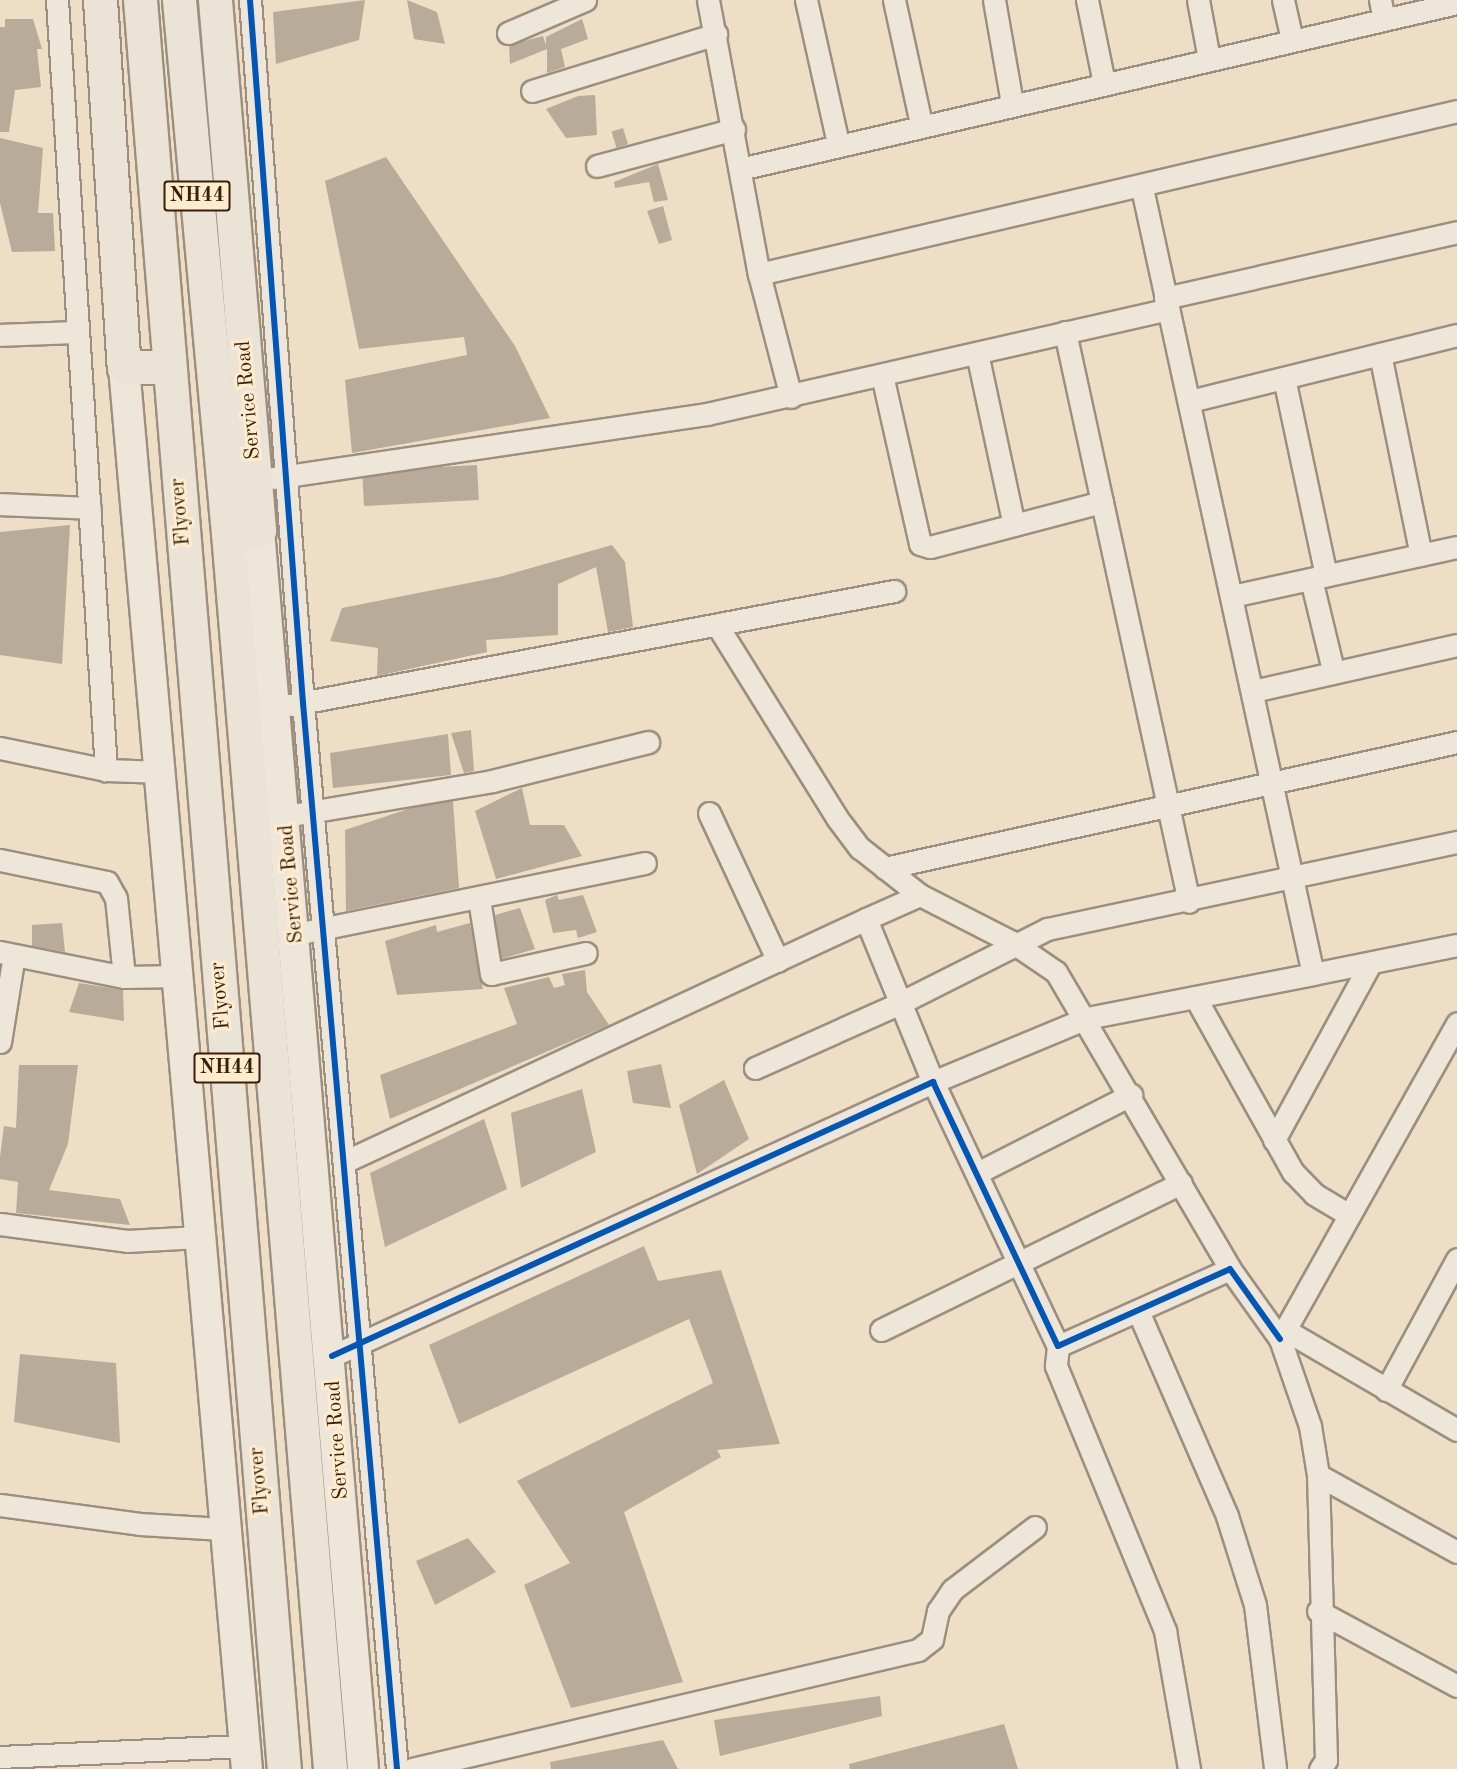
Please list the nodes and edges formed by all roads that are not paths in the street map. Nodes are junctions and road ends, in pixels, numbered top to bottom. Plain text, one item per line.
1 (57, 0) edge
2 (100, 0) edge
3 (140, 0) edge
4 (178, 0) edge
5 (215, 0) edge
6 (250, 0) edge
7 (585, 0) edge
8 (708, 0) edge
9 (806, 0) edge
10 (894, 0) edge
11 (994, 0) edge
12 (1088, 0) edge
13 (1198, 0) edge
14 (1283, 0) edge
15 (1457, 3) edge
16 (1382, 9) edge
17 (508, 33) dead end
18 (716, 34) junction
19 (1292, 40) junction
20 (1209, 59) junction
21 (1104, 83) junction
22 (532, 91) dead end
23 (1012, 103) junction
24 (1457, 111) edge
25 (921, 124) junction
26 (734, 129) junction
27 (838, 143) junction
28 (597, 166) dead end
29 (740, 169) junction
30 (1142, 188) junction
31 (1457, 232) edge
32 (759, 274) junction
33 (1167, 303) junction
34 (78, 332) junction
35 (1065, 332) junction
36 (0, 335) edge
37 (1457, 335) edge
38 (977, 353) junction
39 (1380, 354) junction
40 (169, 367) junction
41 (124, 368) junction
42 (882, 375) junction
43 (1284, 378) junction
44 (791, 397) junction
45 (1190, 401) junction
46 (270, 479) junction
47 (1102, 502) junction
48 (0, 504) edge
49 (90, 508) junction
50 (1014, 525) junction
51 (244, 531) junction
52 (1457, 547) edge
53 (1421, 555) junction
54 (1319, 577) junction
55 (894, 591) dead end
56 (1232, 596) junction
57 (717, 625) junction
58 (1457, 645) edge
59 (1333, 670) junction
60 (1252, 691) junction
61 (290, 705) junction
62 (648, 742) dead end
63 (1457, 742) edge
64 (0, 748) edge
65 (106, 770) junction
66 (163, 772) junction
67 (1271, 780) junction
68 (1168, 804) junction
69 (709, 813) dead end
70 (300, 814) junction
71 (1457, 842) edge
72 (0, 860) edge
73 (645, 863) dead end
74 (885, 868) junction
75 (1293, 875) junction
76 (920, 895) junction
77 (480, 899) junction
78 (1188, 902) junction
79 (866, 919) junction
80 (311, 931) junction
81 (1012, 942) junction
82 (1457, 945) edge
83 (586, 953) dead end
84 (7, 954) edge
85 (777, 961) junction
86 (1370, 964) junction
87 (1313, 974) junction
88 (180, 976) junction
89 (124, 977) junction
90 (1195, 997) junction
91 (900, 1003) junction
92 (1087, 1018) junction
93 (1457, 1023) edge
94 (0, 1042) edge
95 (1450, 1051) edge
96 (755, 1068) dead end
97 (933, 1083) junction
98 (1131, 1095) junction
99 (1274, 1140) junction
100 (344, 1162) junction
101 (977, 1173) junction
102 (1181, 1183) junction
103 (1349, 1215) junction
104 (0, 1224) edge
105 (199, 1237) junction
106 (1457, 1259) edge
107 (1020, 1261) junction
108 (1230, 1269) junction
109 (1138, 1311) junction
110 (881, 1330) dead end
111 (1283, 1335) junction
112 (362, 1343) junction
113 (1058, 1346) junction
114 (332, 1356) junction
115 (1386, 1390) junction
116 (1457, 1430) edge
117 (1318, 1475) junction
118 (0, 1505) edge
119 (1035, 1527) dead end
120 (223, 1529) junction
121 (1457, 1552) edge
122 (1318, 1611) junction
123 (1457, 1686) edge
124 (0, 1757) edge
125 (246, 1758) edge
126 (1329, 1766) edge
127 (284, 1769) edge
128 (330, 1769) edge
129 (363, 1769) edge
130 (397, 1769) edge
131 (412, 1769) edge
132 (1189, 1769) edge
133 (1275, 1769) edge

1 - 34 street
2 - 41 main road
3 - 40 main road, NH44
4 - 51 main road, NH44
5 - 46 main road, Service Road
6 - 46 street
7 - 17 street
8 - 18 street
9 - 27 street
10 - 25 street
11 - 23 street
12 - 21 street
13 - 20 street
14 - 19 street
15 - 16 street
16 - 19 street
18 - 22 street
18 - 26 street
19 - 20 street
20 - 21 street
21 - 23 street
23 - 25 street
24 - 30 street
25 - 27 street
26 - 28 street
26 - 29 street
27 - 29 street
29 - 32 street
30 - 32 street
30 - 33 street
31 - 33 street
32 - 44 street
33 - 35 street
33 - 45 street
34 - 36 street
34 - 49 street
35 - 38 street
35 - 47 street
37 - 39 street
38 - 42 street
38 - 50 street
39 - 43 street
39 - 53 street
40 - 41 main road
40 - 127 main road, Flyover / NH44
41 - 66 street
42 - 44 street
42 - 50 street
43 - 45 street
43 - 54 street
44 - 46 street
45 - 56 street
46 - 51 main road, Service Road
46 - 61 street
47 - 50 street
47 - 68 street
48 - 49 street
49 - 65 street
51 - 61 street, Service Road
51 - 128 main road, NH44
52 - 53 street
53 - 54 street
54 - 56 street
54 - 59 street
55 - 57 street
56 - 60 street
57 - 61 street
57 - 74 street
58 - 59 street
59 - 60 street
60 - 67 street
61 - 70 street, Service Road
62 - 70 street
63 - 67 street
64 - 65 street
65 - 66 street
66 - 88 street
67 - 68 street
67 - 75 street
68 - 74 street
68 - 78 street
69 - 85 street
70 - 80 street, Service Road
71 - 75 street
72 - 89 street
73 - 77 street
74 - 76 street
75 - 78 street
75 - 87 street
76 - 79 street
76 - 81 street
77 - 80 street
77 - 83 street
78 - 81 street
79 - 85 street
79 - 91 street
80 - 100 street
80 - 114 street, Service Road
81 - 91 street
81 - 92 street
82 - 86 street
84 - 89 street
84 - 94 street
85 - 100 street
86 - 87 street
86 - 99 street
87 - 90 street
88 - 89 street
88 - 105 street
90 - 92 street
90 - 99 street
91 - 96 street
91 - 97 street
92 - 97 street
92 - 98 street
93 - 95 street
95 - 103 street
97 - 101 street
97 - 112 street
98 - 101 street
98 - 102 street
99 - 103 street
100 - 112 street
101 - 107 street
102 - 107 street
102 - 108 street
103 - 111 street
104 - 105 street
105 - 120 street
106 - 115 street
107 - 110 street
107 - 113 street
108 - 109 street
108 - 111 street
109 - 113 street
109 - 133 street
111 - 115 street
111 - 117 street
112 - 114 street
112 - 130 street
113 - 132 street
114 - 129 street, Service Road
115 - 116 street
117 - 121 street
117 - 122 street
118 - 120 street
119 - 131 street
120 - 125 street
122 - 123 street
122 - 126 street
124 - 125 street

